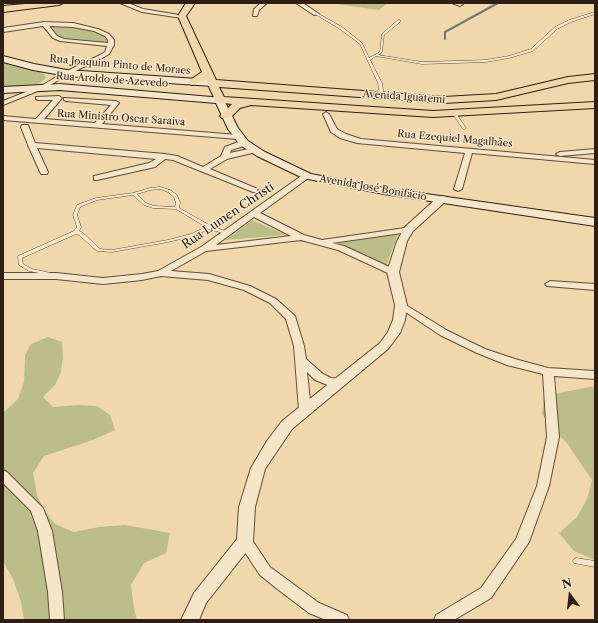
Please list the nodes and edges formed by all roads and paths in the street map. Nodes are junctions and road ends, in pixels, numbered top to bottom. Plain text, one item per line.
1 (27, 3) edge
2 (59, 3) edge
3 (123, 3) edge
4 (190, 3) edge
5 (264, 3) edge
6 (299, 3) edge
7 (3, 6) edge
8 (3, 9) edge
9 (595, 13) edge
10 (316, 14) joint
11 (255, 15) dead end
12 (182, 16) junction
13 (399, 21) dead end
14 (44, 24) junction
15 (3, 30) edge
16 (112, 45) junction
17 (377, 56) junction
18 (3, 59) edge
19 (369, 59) junction
20 (67, 73) junction
21 (207, 73) junction
22 (104, 75) junction
23 (595, 78) edge
24 (192, 82) junction
25 (212, 83) junction
26 (43, 87) junction
27 (82, 89) junction
28 (3, 90) edge
29 (299, 90) junction
30 (381, 96) junction
31 (38, 98) dead end
32 (66, 99) dead end
33 (220, 100) junction
34 (252, 102) junction
35 (3, 103) edge
36 (283, 104) junction
37 (595, 104) edge
38 (354, 110) junction
39 (454, 113) junction
40 (326, 114) dead end
41 (226, 116) junction
42 (3, 118) edge
43 (38, 121) junction
44 (96, 126) junction
45 (25, 127) dead end
46 (464, 128) dead end
47 (245, 143) junction
48 (32, 145) junction
49 (469, 151) junction
50 (595, 151) edge
51 (165, 156) junction
52 (532, 156) junction
53 (595, 162) edge
54 (203, 170) junction
55 (44, 172) dead end
56 (307, 176) junction
57 (97, 178) dead end
58 (458, 189) dead end
59 (256, 190) dead end
60 (134, 194) junction
61 (442, 199) junction
62 (177, 208) junction
63 (254, 214) junction
64 (595, 222) edge
65 (209, 227) junction
66 (409, 229) junction
67 (76, 232) junction
68 (226, 234) junction
69 (300, 237) junction
70 (322, 242) junction
71 (204, 249) junction
72 (178, 263) junction
73 (394, 272) junction
74 (161, 273) junction
75 (180, 274) junction
76 (3, 276) edge
77 (56, 276) junction
78 (550, 284) dead end
79 (595, 287) edge
80 (401, 305) junction
81 (300, 360) junction
82 (548, 372) junction
83 (595, 375) edge
84 (339, 382) junction
85 (305, 410) junction
86 (3, 474) edge
87 (245, 541) junction
88 (576, 561) dead end
89 (595, 564) edge
90 (56, 620) edge
91 (190, 620) edge
92 (342, 620) edge
93 (441, 620) edge

1 - 7 main road
2 - 8 main road
3 - 12 street
4 - 12 main road
5 - 11 street
6 - 10 street
9 - 17 lane
10 - 19 lane
12 - 21 main road
13 - 17 lane
14 - 15 street
14 - 16 street
14 - 16 street
16 - 20 street
17 - 19 lane
18 - 20 main road, Rua Joaquim Pinto de Moraes
19 - 30 lane
20 - 22 main road, Rua Joaquim Pinto de Moraes
20 - 26 street
21 - 24 main road
21 - 25 main road
22 - 24 main road, Rua Joaquim Pinto de Moraes
22 - 27 main road
23 - 30 main road, Avenida Iguatemi
24 - 25 main road, Rua Joaquim Pinto de Moraes
25 - 29 main road, Avenida Iguatemi
25 - 33 main road
26 - 27 main road, Rua Aroldo de Azevedo
26 - 28 main road, Rua Aroldo de Azevedo
26 - 35 street
27 - 33 main road, Rua Aroldo de Azevedo
29 - 30 main road, Avenida Iguatemi
29 - 36 main road
30 - 38 main road
31 - 43 street
32 - 44 street
33 - 34 main road, Avenida Iguatemi
33 - 41 main road
34 - 36 main road, Avenida Iguatemi
34 - 41 main road
36 - 38 main road, Avenida Iguatemi
37 - 39 main road, Avenida Iguatemi
38 - 39 main road, Avenida Iguatemi
39 - 46 lane
40 - 49 street, Rua Ezequiel Magalhães
41 - 47 main road
42 - 43 street, Rua Ministro Oscar Saraiva
43 - 44 street, Rua Ministro Oscar Saraiva
44 - 47 street, Rua Ministro Oscar Saraiva
45 - 48 street
47 - 54 street
47 - 56 main road, Avenida José Bonifácio
48 - 51 street
48 - 55 street
49 - 52 street, Rua Ezequiel Magalhães
49 - 58 street
50 - 52 street
51 - 54 street
51 - 57 street
52 - 53 street, Rua Ezequiel Magalhães
54 - 59 street
56 - 61 main road, Avenida José Bonifácio
56 - 63 street, Rua Lumen Christi
60 - 62 lane
60 - 62 lane
60 - 67 lane
61 - 64 main road, Avenida José Bonifácio
61 - 66 street
62 - 65 lane
63 - 68 street, Rua Lumen Christi
63 - 69 street
65 - 67 lane
65 - 68 lane
66 - 70 street
66 - 73 street
67 - 77 lane
68 - 71 street, Rua Lumen Christi
69 - 70 street
69 - 71 street
70 - 73 street
71 - 72 street, Rua Lumen Christi
72 - 74 street, Rua Lumen Christi
72 - 75 street
73 - 80 street
74 - 75 street
74 - 77 street
75 - 81 street
76 - 77 street
78 - 79 street
80 - 82 street
80 - 84 street
81 - 84 street
81 - 85 street
82 - 83 street
82 - 93 street
84 - 85 street
85 - 87 street
86 - 90 street
87 - 91 street
87 - 92 street
88 - 89 lane

